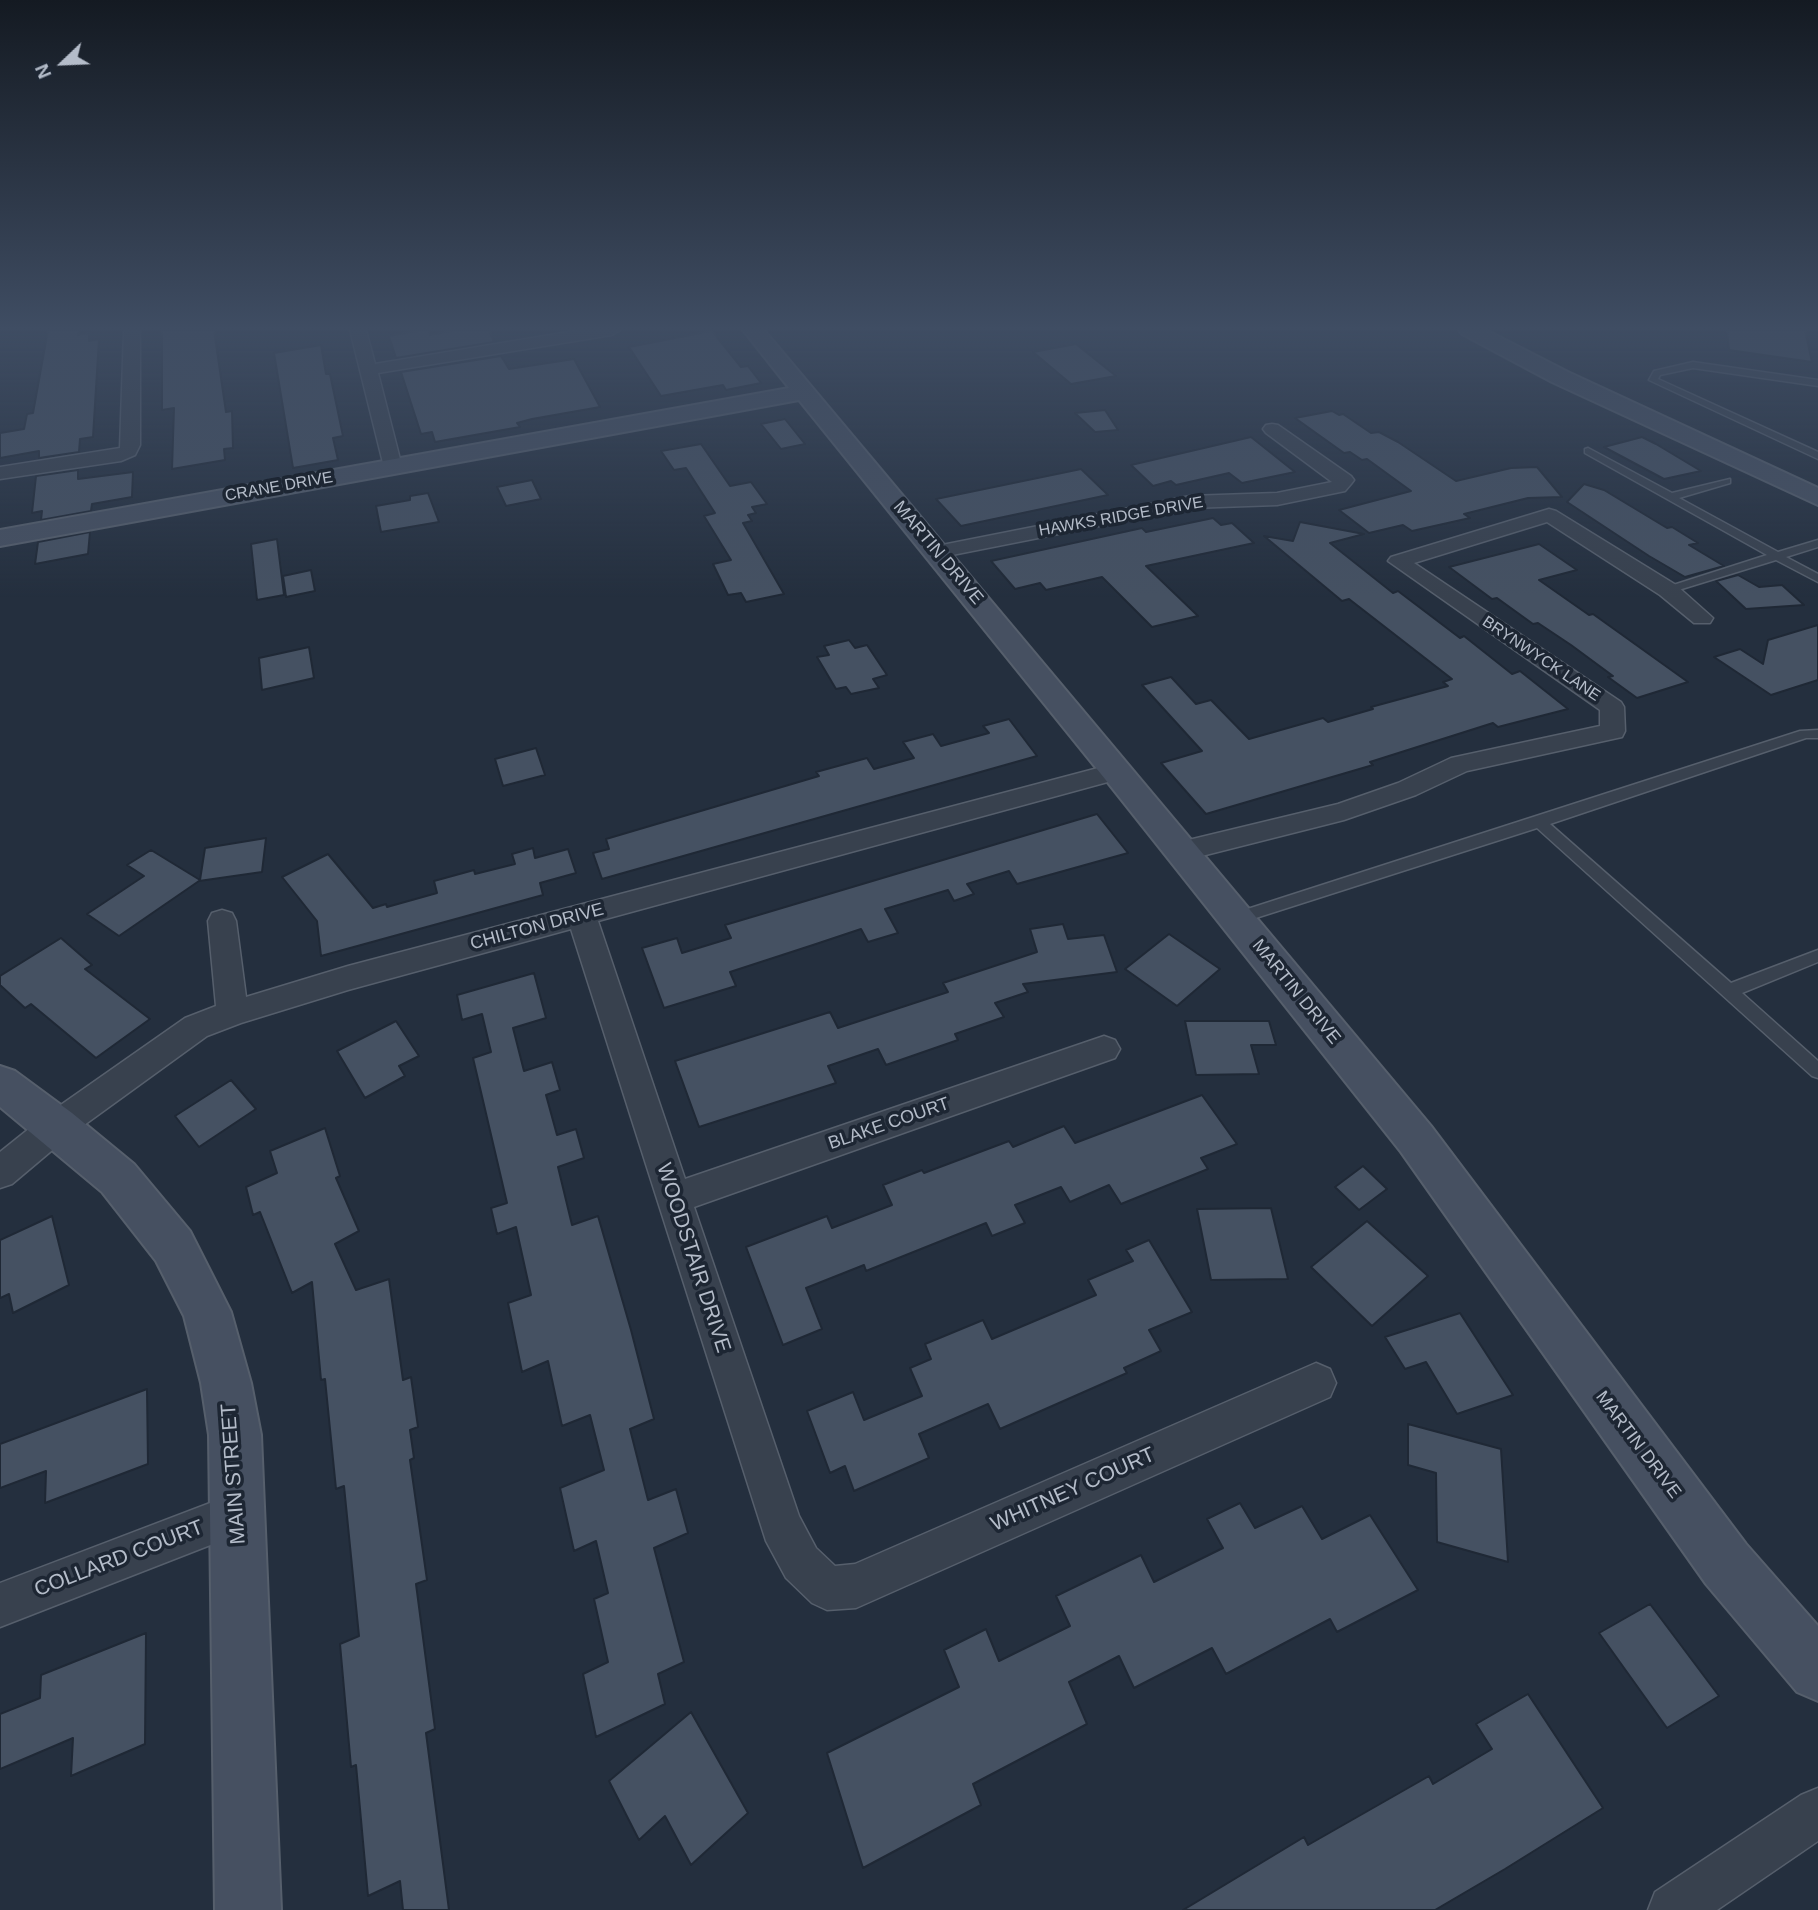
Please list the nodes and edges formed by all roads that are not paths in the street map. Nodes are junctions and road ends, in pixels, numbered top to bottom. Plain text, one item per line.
1 (131, 419) edge
2 (381, 419) edge
3 (656, 419) edge
4 (827, 419) edge
5 (1652, 419) edge
6 (1699, 419) edge
7 (1738, 419) edge
8 (1272, 429) dead end
9 (1588, 451) dead end
10 (1818, 456) edge
11 (393, 467) junction
12 (0, 473) edge
13 (1818, 475) edge
14 (1726, 481) dead end
15 (1670, 497) junction
16 (1818, 497) edge
17 (0, 538) edge
18 (1818, 543) edge
19 (937, 552) junction
20 (1777, 556) junction
21 (1818, 579) edge
22 (1668, 590) junction
23 (1702, 618) dead end
24 (1818, 734) edge
25 (1117, 771) junction
26 (1539, 822) junction
27 (1182, 851) junction
28 (581, 915) junction
29 (1237, 918) junction
30 (222, 921) dead end
31 (1818, 956) edge
32 (1728, 991) junction
33 (232, 1013) junction
34 (1104, 1049) dead end
35 (1818, 1071) edge
36 (0, 1083) edge
37 (57, 1126) junction
38 (0, 1173) edge
39 (674, 1199) junction
40 (1316, 1382) dead end
41 (239, 1513) junction
42 (827, 1588) joint
43 (0, 1605) edge
44 (1818, 1671) edge
45 (1818, 1812) edge
46 (248, 1910) edge
47 (1672, 1910) edge

1 - 12 street
2 - 11 street
3 - 11 street, CRANE DRIVE
4 - 19 street, MARTIN DRIVE
5 - 16 street
6 - 13 street
7 - 10 lane
8 - 19 street, HAWKS RIDGE DRIVE
9 - 15 lane
11 - 17 street, CRANE DRIVE
14 - 15 lane
15 - 20 lane
18 - 20 lane
19 - 25 street, MARTIN DRIVE
20 - 21 lane
20 - 22 lane
22 - 23 street, BRYNWYCK LANE
22 - 27 street, BRYNWYCK LANE
24 - 26 lane
25 - 27 street, MARTIN DRIVE
25 - 28 street, CHILTON DRIVE
26 - 29 lane
26 - 32 lane
27 - 29 street, MARTIN DRIVE
28 - 33 street, CHILTON DRIVE
28 - 39 street, WOODSTAIR DRIVE
29 - 44 street, MARTIN DRIVE
30 - 33 street
31 - 32 lane
32 - 35 lane
33 - 37 street, CHILTON DRIVE
34 - 39 street, BLAKE COURT
36 - 37 street, MAIN STREET
37 - 38 street, CHILTON DRIVE
37 - 41 street, MAIN STREET
39 - 42 street, WOODSTAIR DRIVE
40 - 42 street, WHITNEY COURT
41 - 43 street, COLLARD COURT
41 - 46 street, MAIN STREET
45 - 47 street

